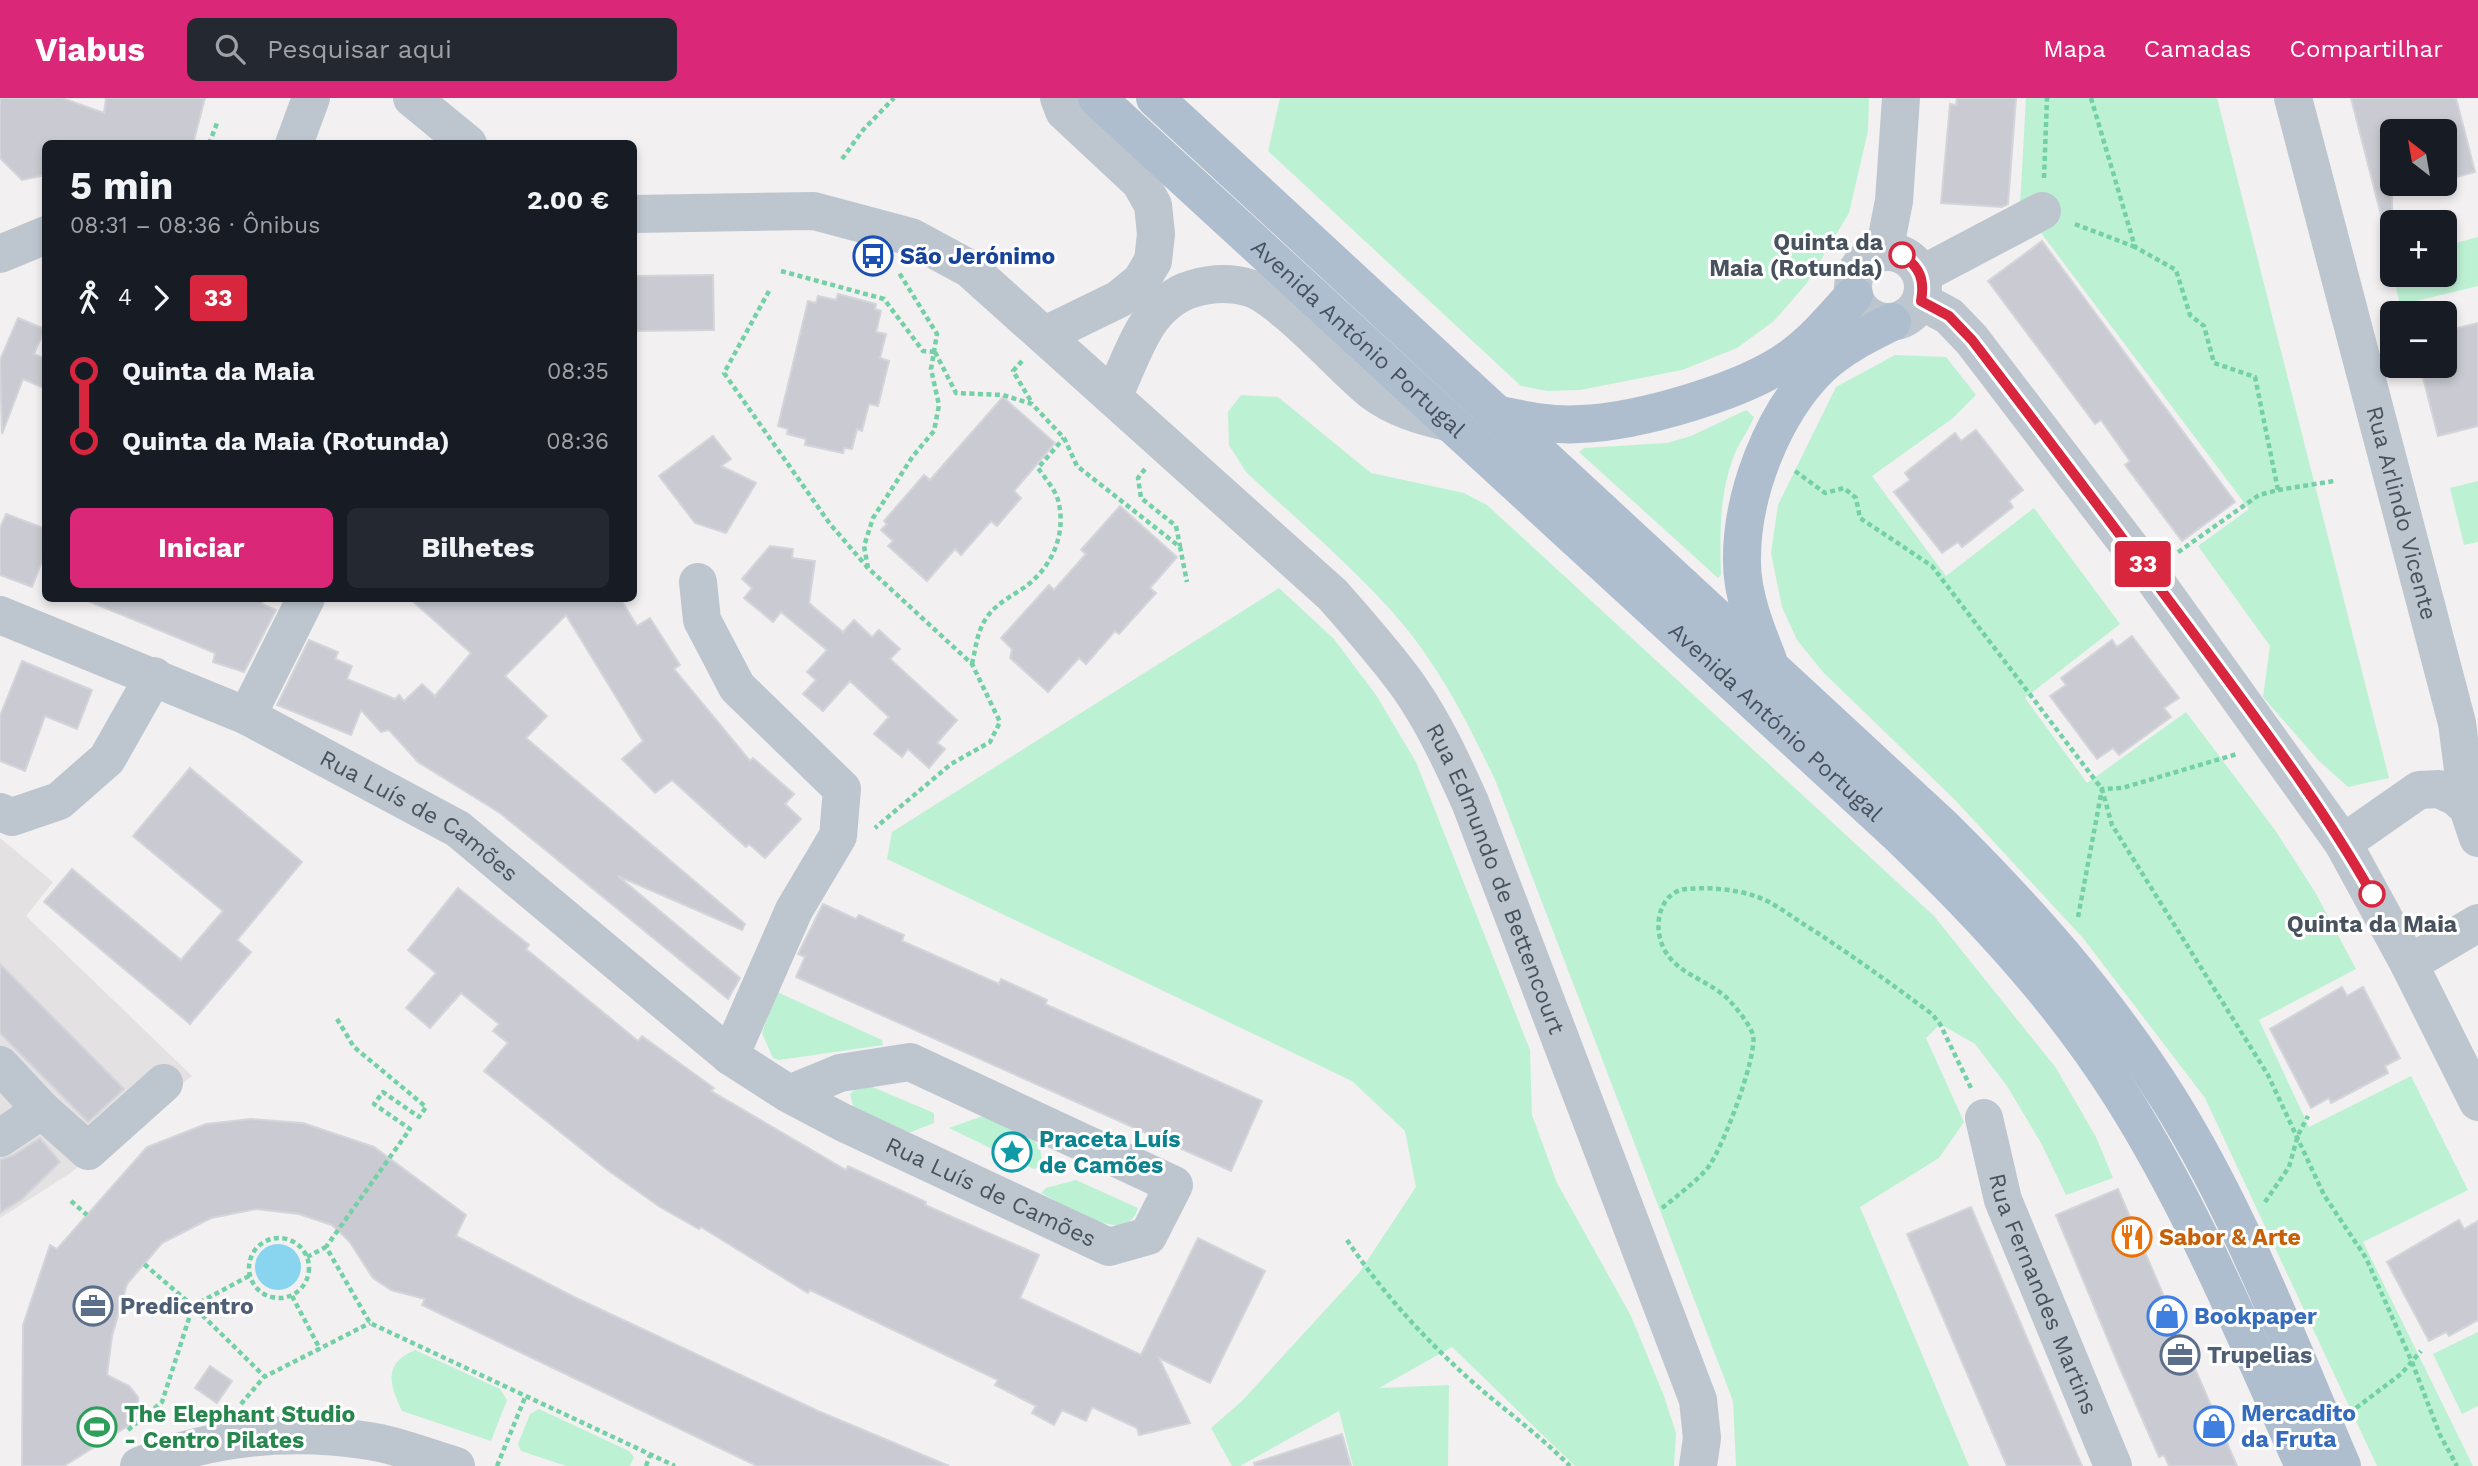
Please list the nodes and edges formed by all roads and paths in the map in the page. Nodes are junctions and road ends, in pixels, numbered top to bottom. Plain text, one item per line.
1 (311, 98) edge
2 (412, 98) edge
3 (894, 98) edge
4 (1059, 98) edge
5 (1097, 98) edge
6 (1155, 98) edge
7 (1901, 98) edge
8 (2047, 98) edge
9 (2091, 98) edge
10 (2293, 98) edge
11 (217, 123) dead end
12 (211, 140) edge
13 (295, 140) edge
14 (463, 140) edge
15 (842, 159) dead end
16 (2042, 211) junction
17 (637, 214) edge
18 (42, 237) edge
19 (911, 237) junction
20 (2136, 247) junction
21 (1884, 253) junction
22 (0, 254) edge
23 (782, 271) dead end
24 (769, 291) dead end
25 (1854, 295) junction
26 (1912, 299) junction
27 (1045, 335) junction
28 (934, 352) junction
29 (1112, 397) junction
30 (1495, 414) junction
31 (1447, 422) junction
32 (1064, 439) junction
33 (1164, 444) junction
34 (1767, 449) junction
35 (2334, 481) dead end
36 (2278, 490) junction
37 (1180, 547) junction
38 (868, 568) junction
39 (2149, 572) junction
40 (698, 582) dead end
41 (1187, 582) dead end
42 (304, 602) edge
43 (0, 615) edge
44 (972, 664) junction
45 (1770, 665) junction
46 (154, 676) junction
47 (247, 716) junction
48 (2457, 723) junction
49 (2267, 734) junction
50 (2102, 789) junction
51 (2419, 790) junction
52 (0, 812) edge
53 (2473, 823) edge
54 (867, 834) dead end
55 (2343, 843) junction
56 (2478, 923) edge
57 (2074, 927) dead end
58 (2409, 964) junction
59 (337, 1019) dead end
60 (730, 1056) junction
61 (0, 1065) edge
62 (164, 1083) dead end
63 (789, 1094) junction
64 (2478, 1102) edge
65 (42, 1110) junction
66 (2308, 1116) dead end
67 (1984, 1118) joint
68 (2298, 1135) junction
69 (0, 1138) edge
70 (71, 1201) dead end
71 (2260, 1209) dead end
72 (87, 1215) dead end
73 (1628, 1219) junction
74 (1347, 1240) dead end
75 (326, 1247) junction
76 (307, 1256) junction
77 (144, 1264) dead end
78 (249, 1276) junction
79 (292, 1296) junction
80 (193, 1306) junction
81 (370, 1323) junction
82 (320, 1349) junction
83 (2421, 1351) dead end
84 (2412, 1362) junction
85 (264, 1377) junction
86 (526, 1395) junction
87 (235, 1412) dead end
88 (2345, 1416) dead end
89 (132, 1449) edge
90 (650, 1455) junction
91 (456, 1466) edge
92 (497, 1466) edge
93 (646, 1466) edge
94 (675, 1466) edge
95 (1570, 1466) edge
96 (1699, 1466) edge
97 (2113, 1466) edge
98 (2304, 1466) edge
99 (2342, 1466) edge
100 (2457, 1466) edge

1 - 13 street
2 - 14 street
3 - 15 path
4 - 27 street
5 - 31 main road, Avenida António Portugal
6 - 30 main road, Avenida António Portugal
7 - 21 street
8 - 16 path
9 - 20 path
10 - 48 street, Rua Arlindo Vicente
11 - 12 path
16 - 20 path
16 - 26 street
17 - 19 street, Rua Edmundo de Bettencourt
18 - 22 street
19 - 27 street, Rua Edmundo de Bettencourt
19 - 28 path
20 - 36 path
21 - 25 street
21 - 26 street
23 - 28 path
24 - 38 path
25 - 26 street
25 - 30 main road
26 - 34 main road
26 - 39 street
27 - 29 street, Rua Edmundo de Bettencourt
28 - 32 path
28 - 38 path
29 - 31 street
29 - 33 street, Rua Edmundo de Bettencourt
30 - 45 main road, Avenida António Portugal
31 - 98 main road, Avenida António Portugal
32 - 37 path
32 - 44 path
33 - 37 path
33 - 73 street, Rua Edmundo de Bettencourt
34 - 45 main road
34 - 50 path
35 - 36 path
36 - 39 path
37 - 41 path
38 - 44 path
39 - 49 street
40 - 60 street
42 - 47 street
43 - 46 street, Rua Luís de Camões
44 - 54 path
45 - 99 main road, Avenida António Portugal
46 - 47 street, Rua Luís de Camões
46 - 52 street
47 - 60 street, Rua Luís de Camões
48 - 51 street
48 - 53 street, Rua Arlindo Vicente
49 - 50 path
49 - 55 street
50 - 57 path
50 - 68 path
51 - 53 street, Rua Arlindo Vicente
51 - 55 street
55 - 58 street
56 - 58 street
58 - 64 street
59 - 75 path
60 - 63 street, Rua Luís de Camões
61 - 65 street
62 - 65 street
63 - 63 street, Rua Luís de Camões
65 - 69 street
66 - 68 path
67 - 73 path
67 - 97 street, Rua Fernandes Martins
68 - 71 path
68 - 84 path
70 - 72 path
73 - 96 street, Rua Edmundo de Bettencourt
74 - 95 path
75 - 76 path
75 - 81 path
76 - 78 path
76 - 79 path
77 - 80 path
78 - 79 path
78 - 80 path
79 - 82 path
80 - 85 path
80 - 89 path
81 - 82 path
81 - 86 path
82 - 85 path
83 - 84 path
84 - 88 path
84 - 100 path
85 - 87 path
86 - 90 path
86 - 92 path
89 - 91 street
90 - 93 path
90 - 94 path

